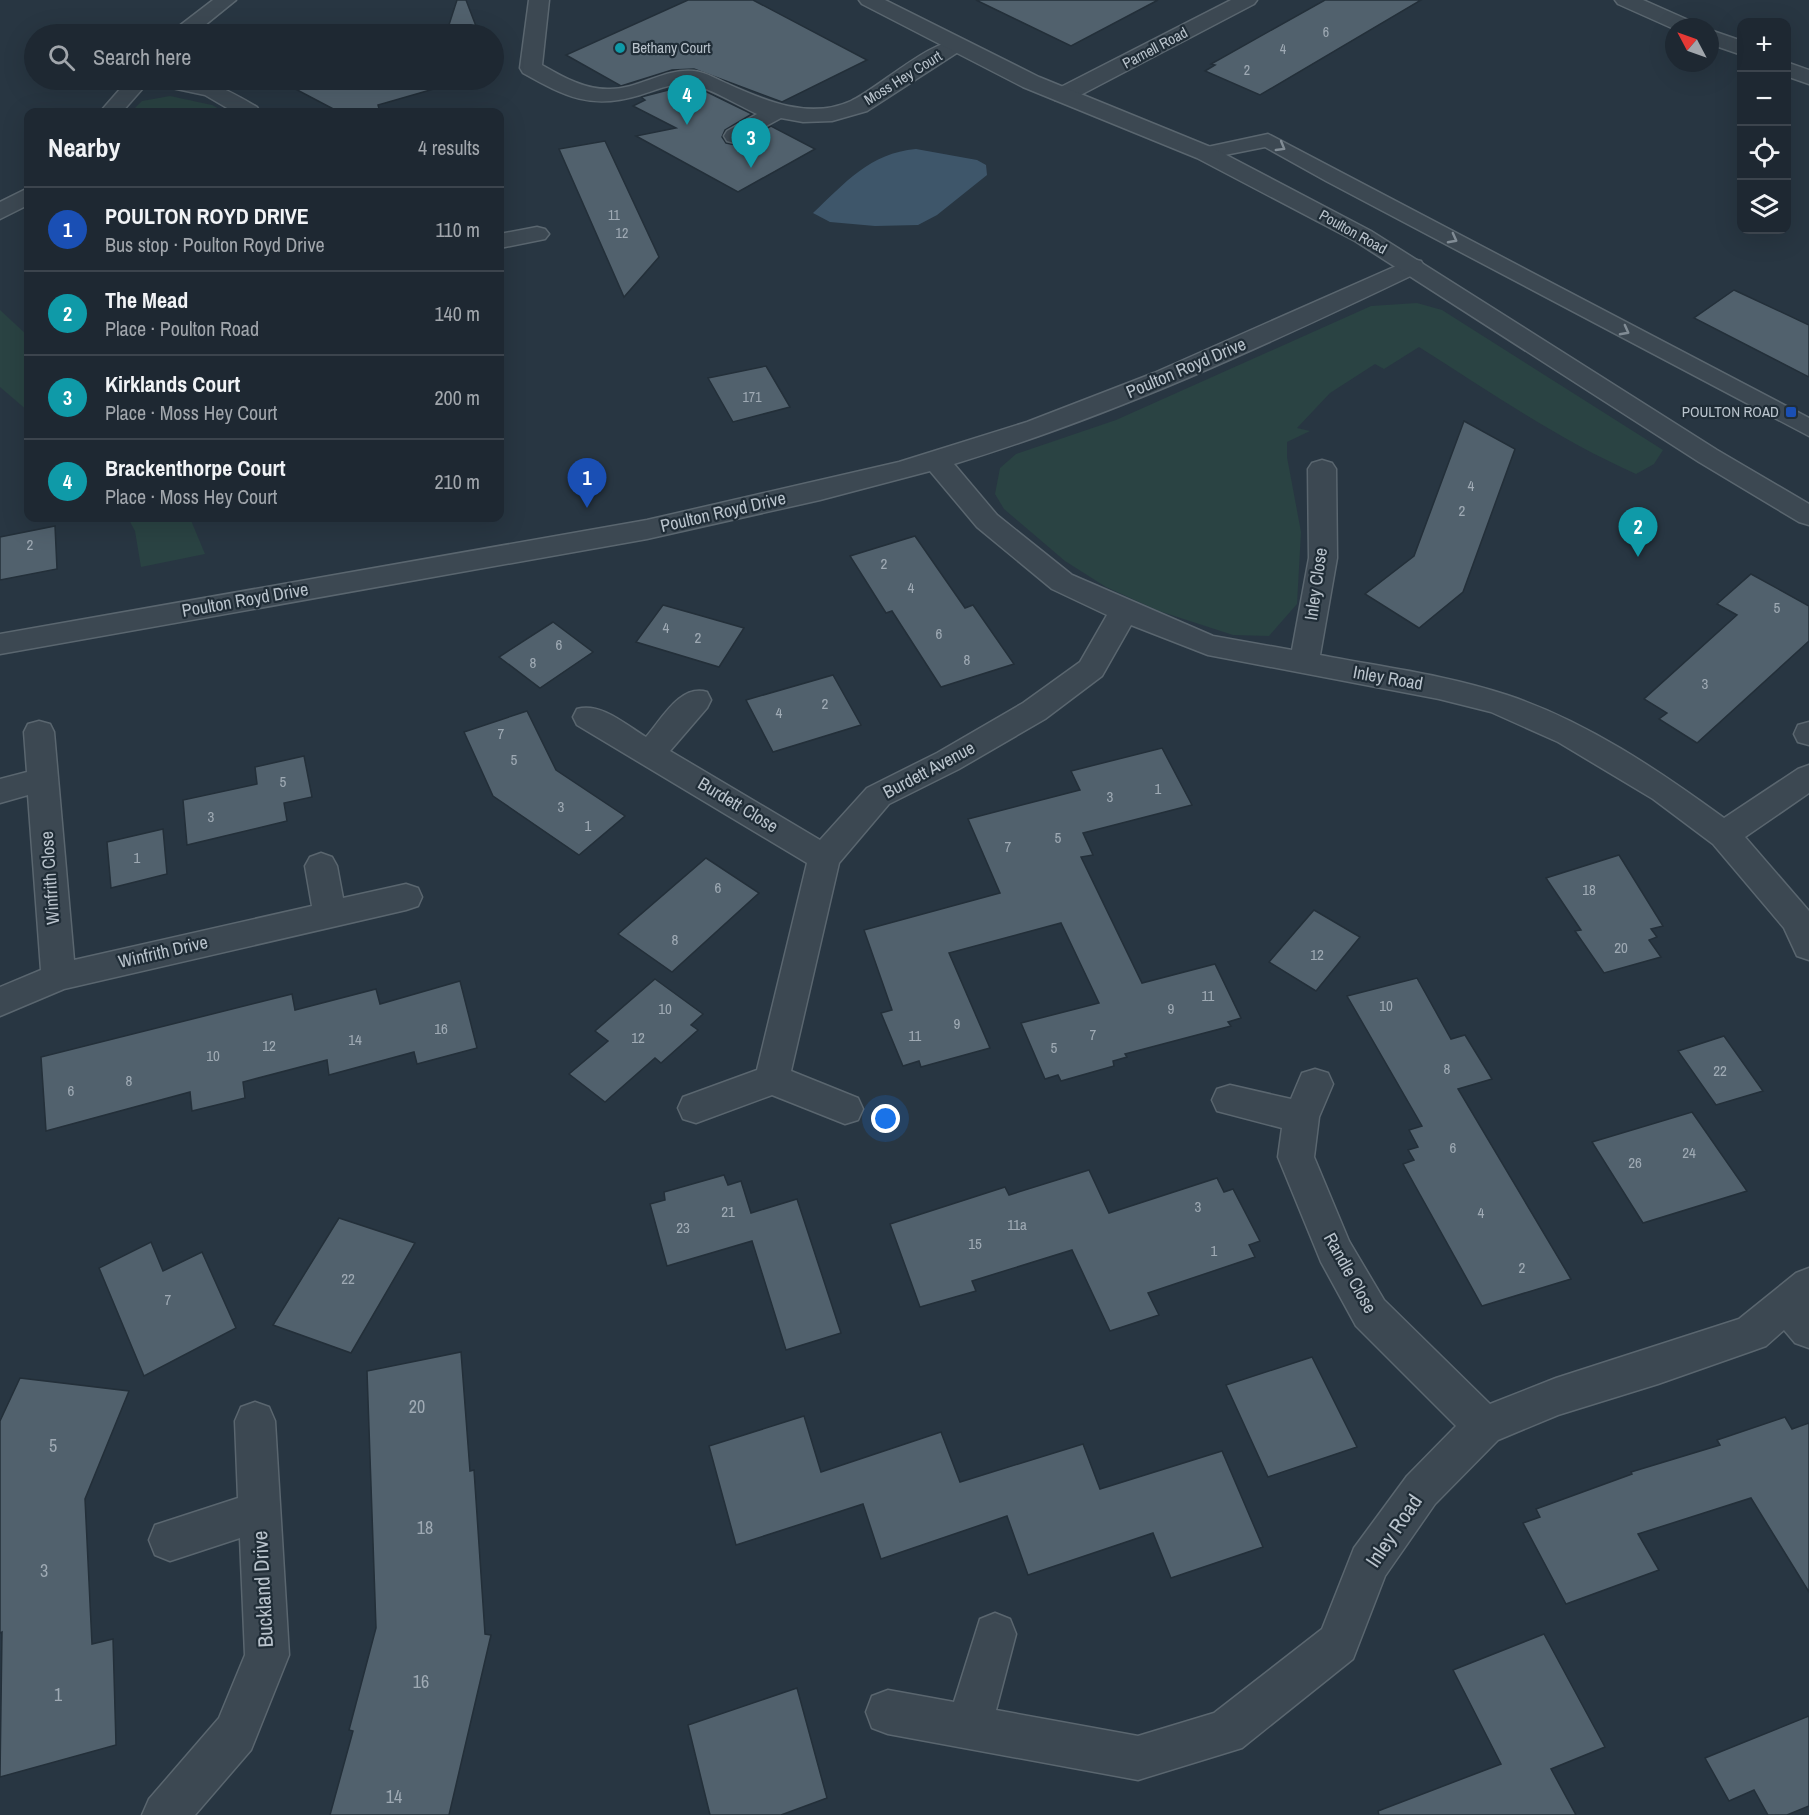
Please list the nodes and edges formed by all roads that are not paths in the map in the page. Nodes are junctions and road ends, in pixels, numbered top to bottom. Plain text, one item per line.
1 (226, 0) edge
2 (539, 0) edge
3 (869, 0) edge
4 (1247, 0) edge
5 (1624, 0) edge
6 (1667, 18) edge
7 (194, 24) edge
8 (1719, 40) edge
9 (958, 45) junction
10 (1737, 47) edge
11 (1791, 70) edge
12 (1809, 78) edge
13 (130, 90) edge
14 (212, 90) edge
15 (1064, 96) junction
16 (114, 108) edge
17 (242, 108) edge
18 (777, 111) junction
19 (735, 136) dead end
20 (1205, 153) junction
21 (24, 197) edge
22 (0, 212) edge
23 (537, 234) dead end
24 (504, 240) edge
25 (1412, 266) junction
26 (1809, 428) edge
27 (936, 460) junction
28 (1322, 469) dead end
29 (1809, 516) edge
30 (1124, 611) junction
31 (0, 644) edge
32 (1304, 663) junction
33 (696, 700) dead end
34 (588, 717) dead end
35 (39, 732) dead end
36 (651, 752) junction
37 (1809, 777) edge
38 (43, 780) junction
39 (0, 791) edge
40 (1724, 835) junction
41 (824, 858) junction
42 (321, 866) dead end
43 (405, 897) dead end
44 (330, 914) junction
45 (1809, 947) edge
46 (58, 976) junction
47 (0, 1002) edge
48 (772, 1078) junction
49 (1230, 1100) dead end
50 (696, 1108) dead end
51 (845, 1108) dead end
52 (1801, 1306) edge
53 (255, 1421) dead end
54 (1484, 1426) junction
55 (260, 1511) junction
56 (170, 1540) dead end
57 (995, 1634) dead end
58 (888, 1712) dead end
59 (969, 1726) junction
60 (165, 1815) edge

1 - 7 street
2 - 18 street, Moss Hey Court
3 - 9 street, Poulton Road
4 - 15 street, Parnell Road
5 - 6 street
8 - 10 street
9 - 15 street, Poulton Road
9 - 18 street, Moss Hey Court
11 - 12 street
13 - 16 street
14 - 17 street
15 - 20 street, Poulton Road
18 - 19 street
20 - 25 street, Poulton Road
20 -> 26 lane
21 - 22 street
23 - 24 street
25 - 27 street, Poulton Royd Drive
25 - 29 street, Poulton Road
27 - 30 street, Inley Road
27 - 31 street, Poulton Royd Drive
28 - 32 street, Inley Close
30 - 32 street, Inley Road
30 - 41 street, Burdett Avenue
32 - 40 street, Inley Road
33 - 36 street
34 - 36 street, Burdett Close
35 - 38 street, Winfrith Close
36 - 41 street, Burdett Close
37 - 40 street
38 - 39 street
38 - 46 street, Winfrith Close
40 - 45 street, Inley Road
41 - 48 street, Burdett Avenue
42 - 44 street
43 - 44 street, Winfrith Drive
44 - 46 street, Winfrith Drive
46 - 47 street, Winfrith Drive
48 - 50 street
48 - 51 street
49 - 54 street, Randle Close
52 - 54 street, Inley Road
53 - 55 street, Buckland Drive
54 - 59 street, Inley Road
55 - 56 street, Buckland Drive
55 - 60 street, Buckland Drive
57 - 59 street
58 - 59 street, Inley Road

